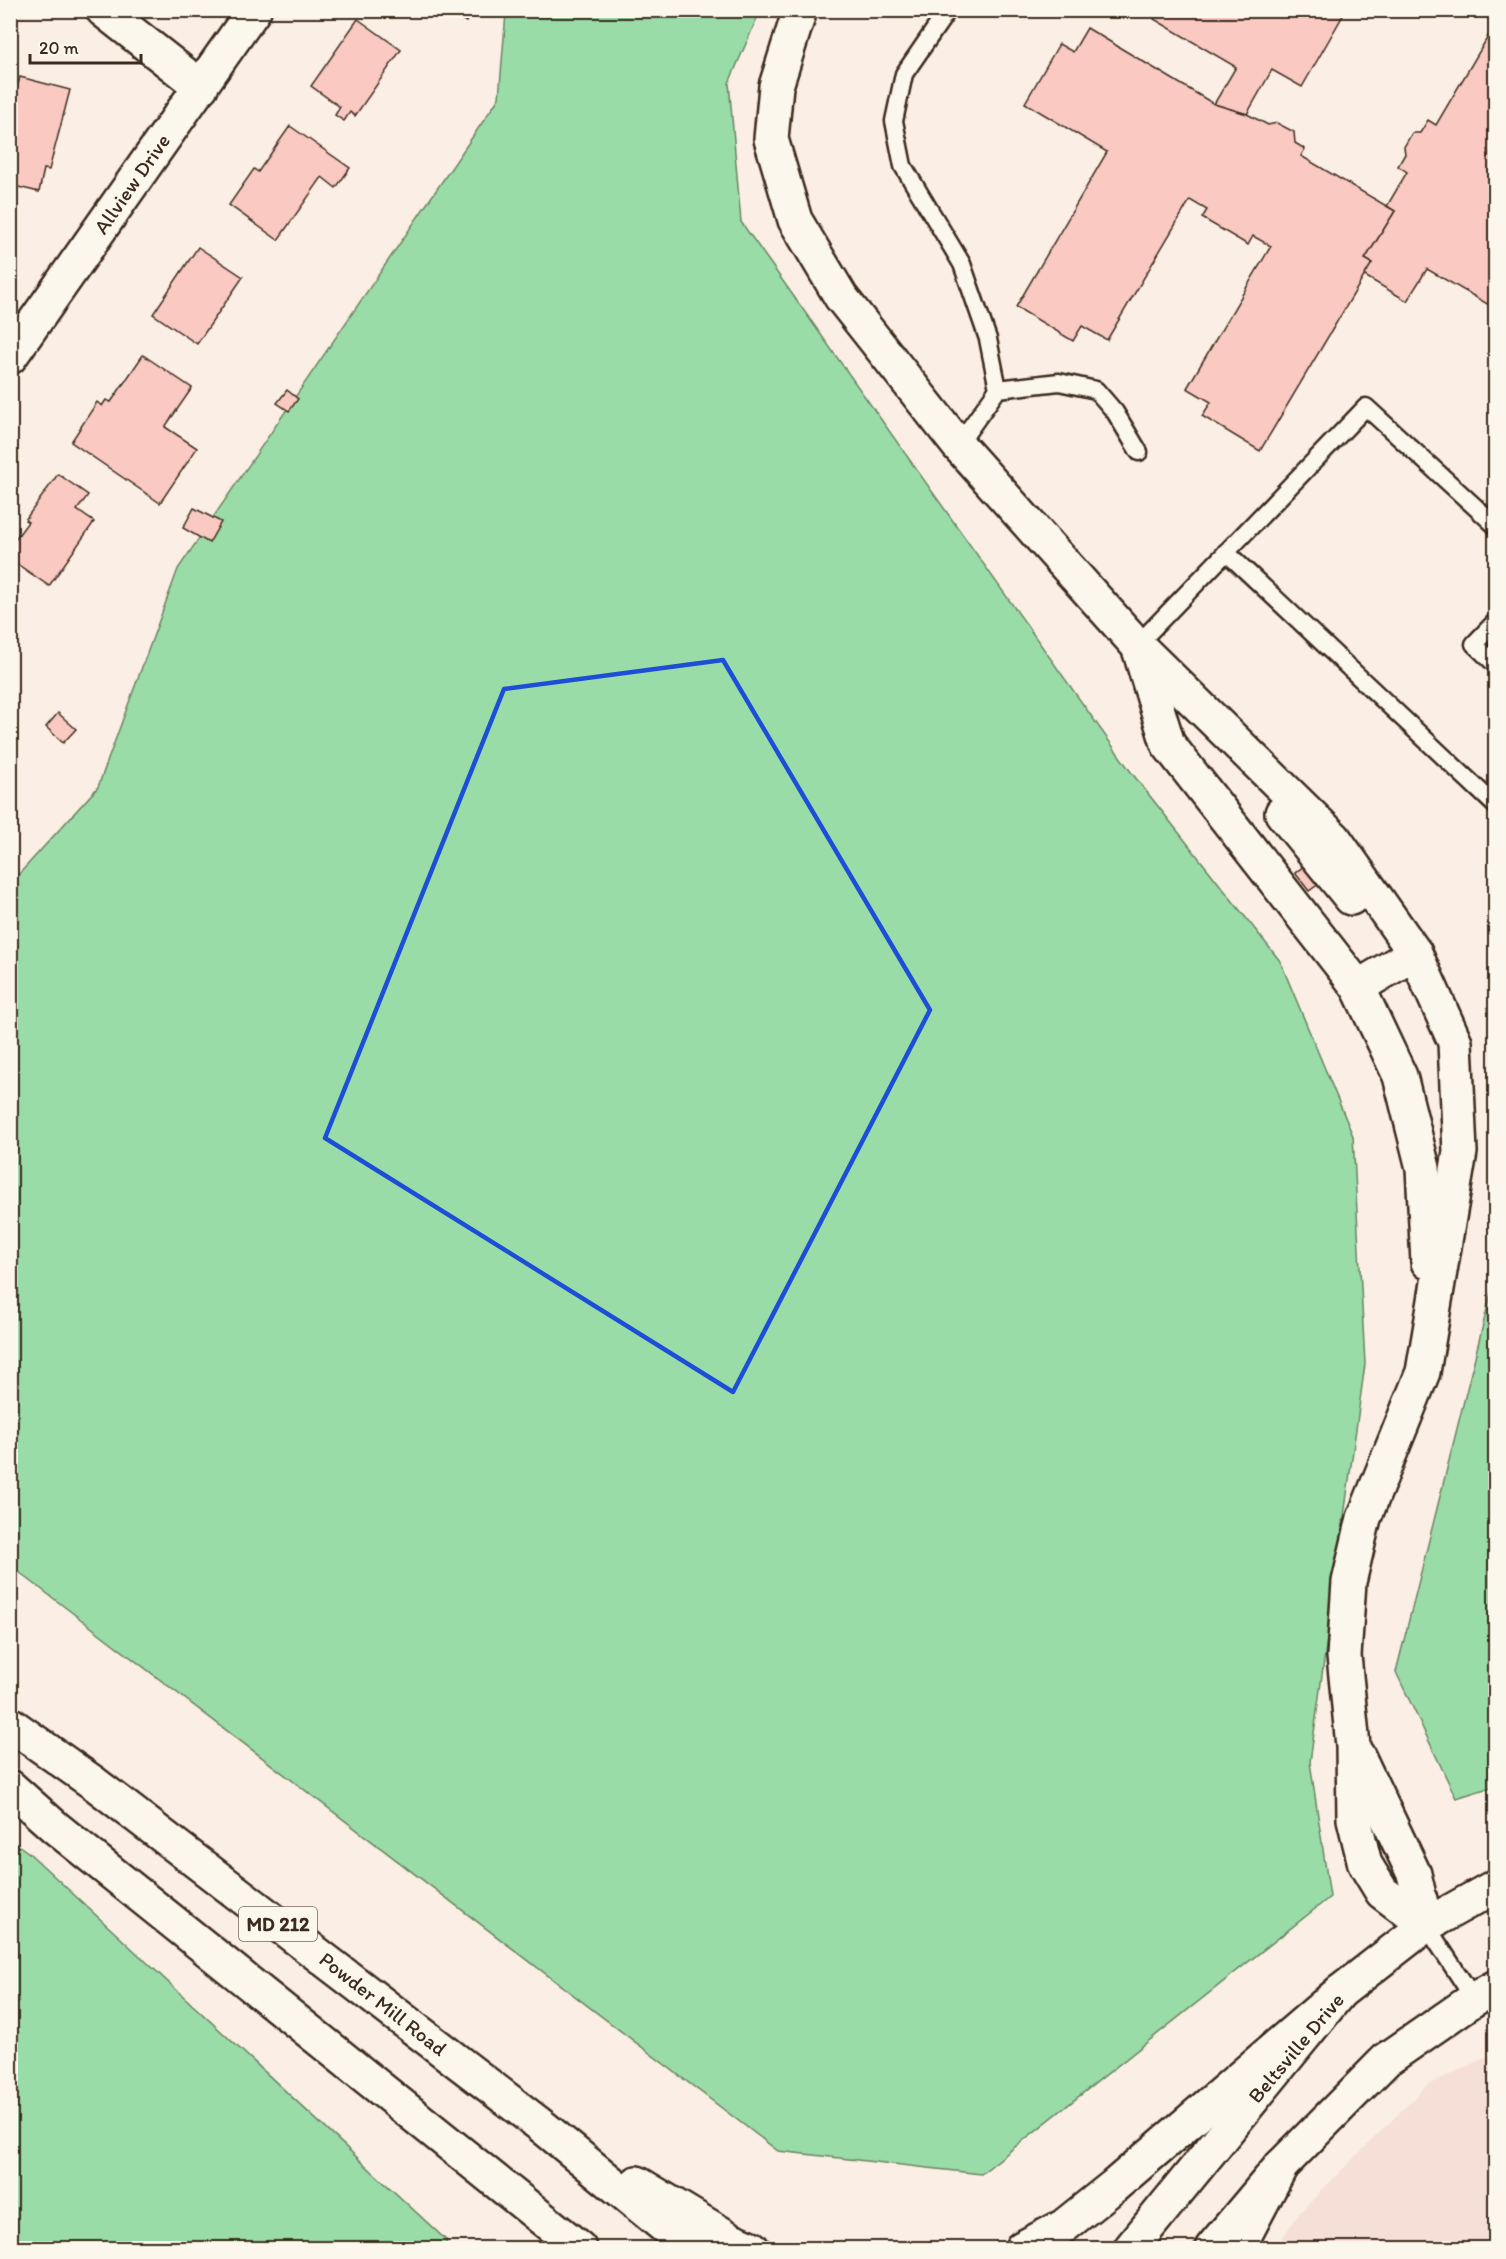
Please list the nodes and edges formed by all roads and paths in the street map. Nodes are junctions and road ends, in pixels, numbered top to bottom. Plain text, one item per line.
1 (103, 10) edge
2 (254, 10) edge
3 (801, 10) edge
4 (948, 10) edge
5 (201, 87) junction
6 (10, 357) edge
7 (998, 389) junction
8 (958, 445) junction
9 (1139, 452) dead end
10 (1496, 526) edge
11 (1226, 552) junction
12 (1496, 621) edge
13 (1137, 645) junction
14 (1496, 665) edge
15 (1496, 806) edge
16 (1406, 958) junction
17 (1358, 987) junction
18 (1432, 1317) junction
19 (10, 1724) edge
20 (10, 1787) edge
21 (1496, 1886) edge
22 (1426, 1925) junction
23 (1340, 1992) junction
24 (1485, 1993) edge
25 (543, 2127) junction
26 (1281, 2166) junction
27 (495, 2181) junction
28 (565, 2248) edge
29 (579, 2248) edge
30 (691, 2248) edge
31 (753, 2248) edge
32 (1022, 2248) edge
33 (1131, 2248) edge
34 (1212, 2248) edge
35 (1238, 2248) edge

1 - 5 street
2 - 5 street, Allview Drive
3 - 8 street
4 - 7 lane
5 - 6 street, Allview Drive
7 - 8 lane
7 - 9 lane
8 - 13 street
10 - 11 lane
11 - 13 lane
11 - 15 lane
12 - 14 lane
13 - 16 street
13 - 17 street
16 - 17 street
16 - 18 street
17 - 18 street
18 - 22 street
19 - 25 street, Powder Mill Road / MD 212
20 - 27 street, MD 212
21 - 22 street, Beltsville Drive
22 - 23 street, Beltsville Drive
22 - 24 lane
23 - 32 street
23 - 33 street, Beltsville Drive
24 - 26 street
25 - 30 street, Powder Mill Road / MD 212
25 - 31 street
26 - 34 street
26 - 35 street
27 - 28 street
27 - 29 street, MD 212

